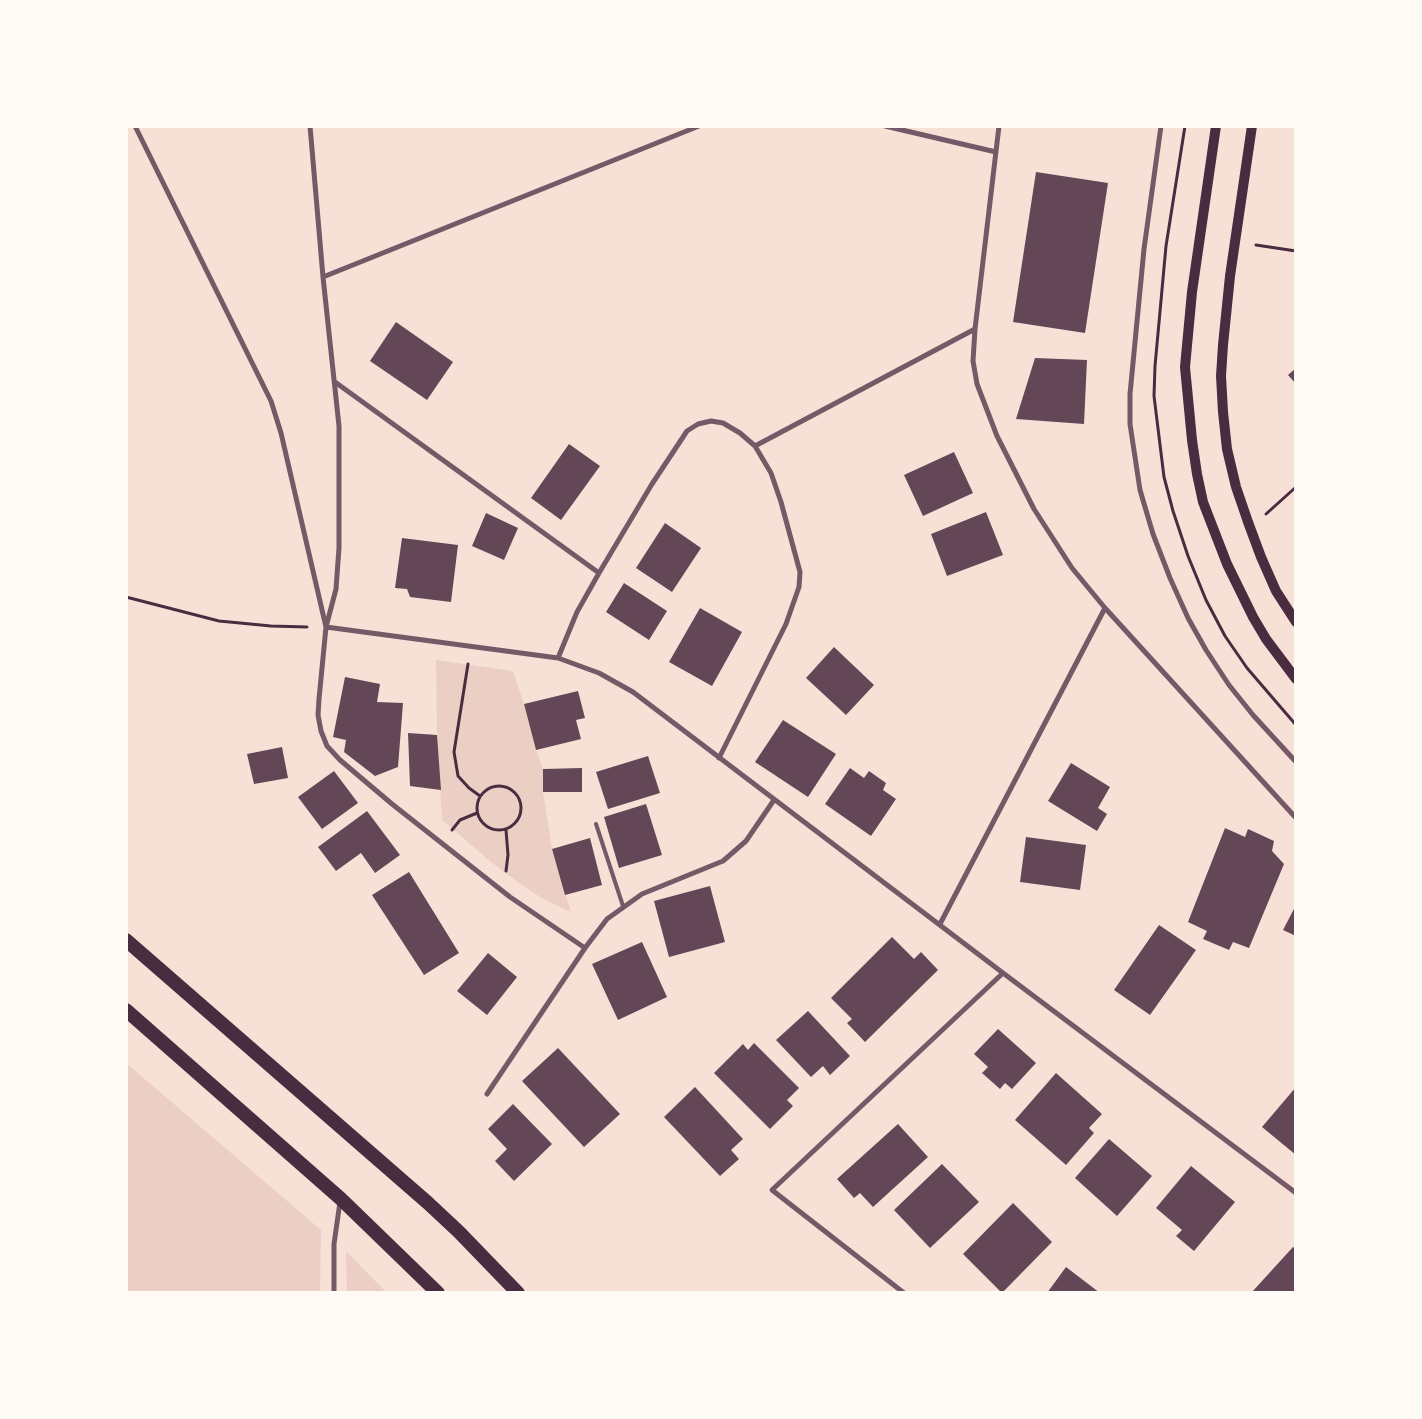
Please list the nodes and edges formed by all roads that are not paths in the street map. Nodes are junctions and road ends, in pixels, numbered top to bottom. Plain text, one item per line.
1 (135, 126) edge
2 (310, 126) edge
3 (699, 126) edge
4 (886, 126) edge
5 (999, 126) edge
6 (1160, 126) edge
7 (1216, 126) edge
8 (1252, 126) edge
9 (996, 152) junction
10 (323, 277) junction
11 (975, 329) junction
12 (335, 382) junction
13 (755, 446) junction
14 (599, 572) junction
15 (1105, 608) junction
16 (1296, 622) edge
17 (326, 627) junction
18 (558, 658) junction
19 (1296, 679) edge
20 (718, 758) junction
21 (1296, 762) edge
22 (774, 800) junction
23 (1296, 818) edge
24 (596, 824) dead end
25 (623, 906) junction
26 (940, 924) junction
27 (126, 940) edge
28 (585, 948) junction
29 (1003, 974) junction
30 (126, 1010) edge
31 (487, 1094) dead end
32 (1296, 1193) edge
33 (340, 1199) junction
34 (334, 1293) edge
35 (438, 1293) edge
36 (518, 1293) edge
37 (904, 1293) edge

1 - 17 street
2 - 10 street
3 - 10 street
4 - 9 street
5 - 9 street
6 - 21 street
7 - 19 main road
8 - 16 main road
9 - 11 street
10 - 12 street
11 - 13 street
11 - 15 street
12 - 14 street
12 - 17 street
13 - 14 street
13 - 20 street
14 - 18 street
15 - 23 street
15 - 26 street
17 - 18 street
17 - 28 street
18 - 20 street
20 - 22 street
22 - 25 street
22 - 26 street
24 - 25 lane
25 - 28 street
26 - 29 street
27 - 36 highway
28 - 31 street
29 - 32 street
29 - 37 street
30 - 33 highway
33 - 34 street
33 - 35 highway

